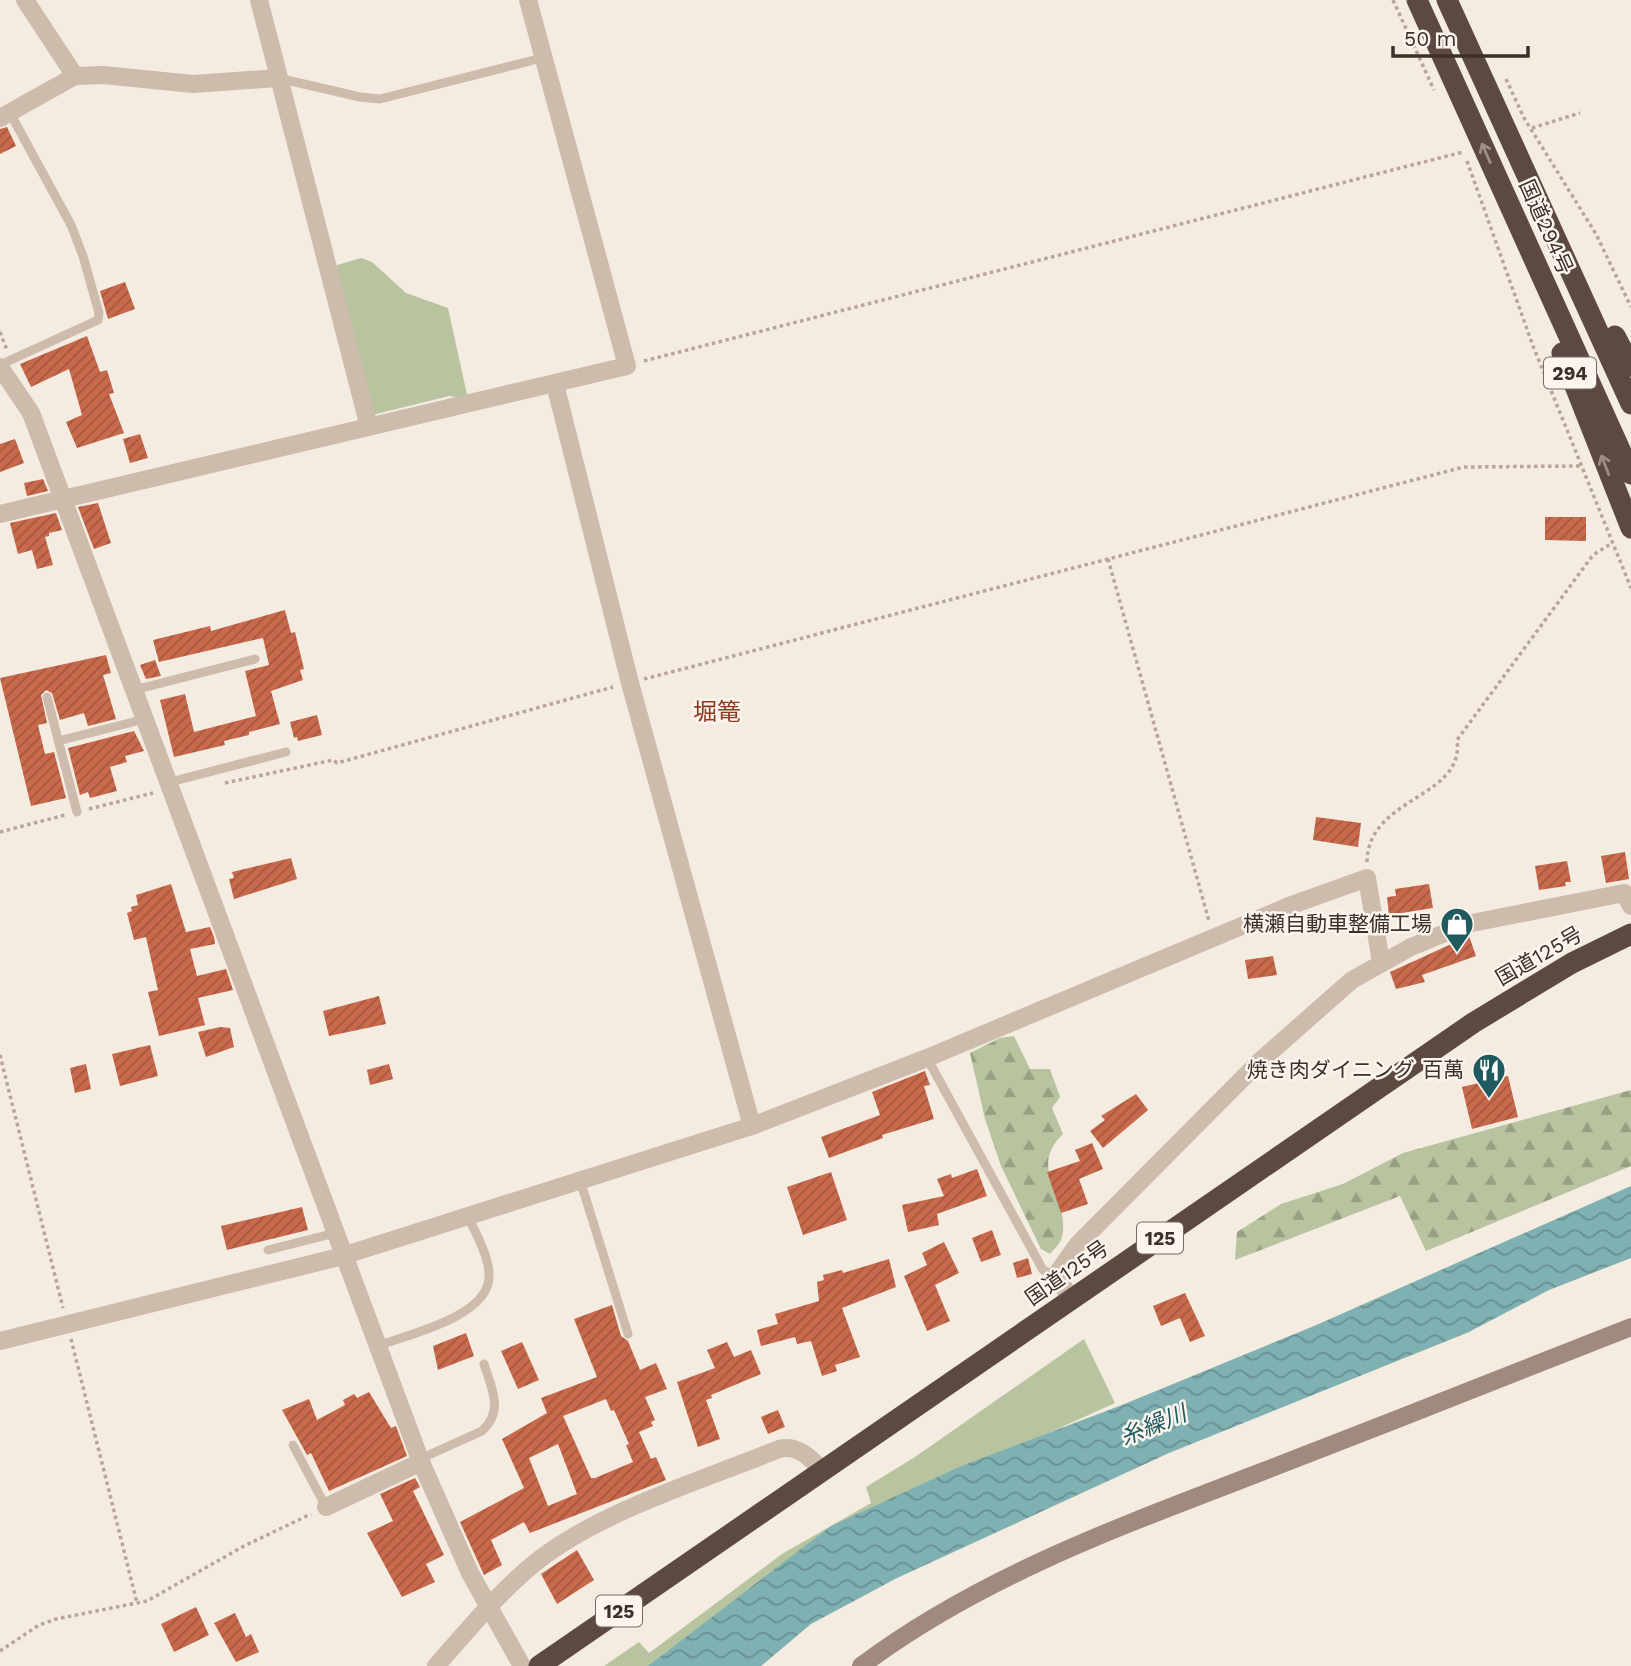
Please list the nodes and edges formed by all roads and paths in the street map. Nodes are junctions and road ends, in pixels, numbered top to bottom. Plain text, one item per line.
1 (25, 0) edge
2 (259, 0) edge
3 (528, 0) edge
4 (1393, 0) edge
5 (1417, 0) edge
6 (1447, 0) edge
7 (542, 58) junction
8 (1502, 71) dead end
9 (75, 76) junction
10 (278, 78) junction
11 (1440, 101) dead end
12 (1580, 113) dead end
13 (5, 115) edge
14 (1532, 128) junction
15 (1457, 139) dead end
16 (1463, 152) junction
17 (1542, 206) junction
18 (1514, 215) junction
19 (1631, 307) edge
20 (0, 366) edge
21 (627, 366) junction
22 (1631, 366) edge
23 (555, 384) junction
24 (1631, 404) edge
25 (369, 427) junction
26 (1581, 466) junction
27 (1631, 474) edge
28 (62, 498) junction
29 (0, 514) edge
30 (1631, 528) edge
31 (1612, 542) junction
32 (1108, 559) junction
33 (1631, 588) edge
34 (255, 659) dead end
35 (630, 683) junction
36 (134, 690) junction
37 (47, 697) dead end
38 (145, 719) junction
39 (58, 741) junction
40 (286, 752) dead end
41 (170, 782) junction
42 (214, 786) dead end
43 (77, 812) dead end
44 (1367, 878) junction
45 (1631, 906) edge
46 (1631, 934) edge
47 (1213, 937) junction
48 (1381, 962) junction
49 (927, 1058) junction
50 (752, 1126) junction
51 (580, 1180) junction
52 (467, 1216) junction
53 (335, 1233) junction
54 (268, 1250) dead end
55 (343, 1255) junction
56 (1056, 1275) junction
57 (1071, 1299) junction
58 (1631, 1327) edge
59 (628, 1334) dead end
60 (0, 1341) edge
61 (377, 1346) junction
62 (484, 1364) dead end
63 (293, 1445) dead end
64 (420, 1460) junction
65 (823, 1471) junction
66 (326, 1507) junction
67 (488, 1608) junction
68 (0, 1651) edge
69 (436, 1666) edge
70 (522, 1666) edge
71 (539, 1666) edge
72 (861, 1666) edge

1 - 9 street
2 - 10 street
3 - 7 street
4 - 11 path
18 -> 5 highway, 国道294号 / 294
6 - 17 highway, 294
7 - 10 lane
7 - 21 street
8 - 14 path
9 - 10 street
9 - 13 street
10 - 25 street
12 - 14 path
13 - 20 lane
14 - 19 path
15 - 16 path
16 - 21 path
16 - 26 path
17 - 22 highway, 294
17 - 24 highway, 国道294号 / 294
18 - 27 highway, 国道294号 / 294
30 -> 18 highway, 294
20 - 28 street
21 - 23 street
23 - 25 street
23 - 35 street
25 - 28 street
26 - 31 path
26 - 32 path
28 - 29 street
28 - 36 street
31 - 33 path
31 - 44 path
32 - 35 path
32 - 47 path
34 - 36 lane
35 - 42 path
35 - 50 street
36 - 38 street
37 - 39 lane
38 - 39 lane
38 - 41 street
39 - 43 lane
40 - 41 lane
41 - 53 street
44 - 47 street
44 - 48 street
45 - 48 street
46 - 57 highway, 国道125号 / 125
47 - 49 street
48 - 56 street
49 - 50 street
49 - 56 lane
50 - 51 street
51 - 52 street
51 - 59 lane
52 - 55 street
52 - 61 lane
53 - 54 lane
53 - 55 street
55 - 60 street
55 - 61 street
56 - 57 street
57 - 65 highway, 国道125号 / 125
58 - 72 street
61 - 64 street
62 - 64 lane
63 - 66 lane
64 - 66 street
64 - 67 street
65 - 67 street
65 - 71 highway, 国道125号 / 125
66 - 68 path
67 - 69 street
67 - 70 street

